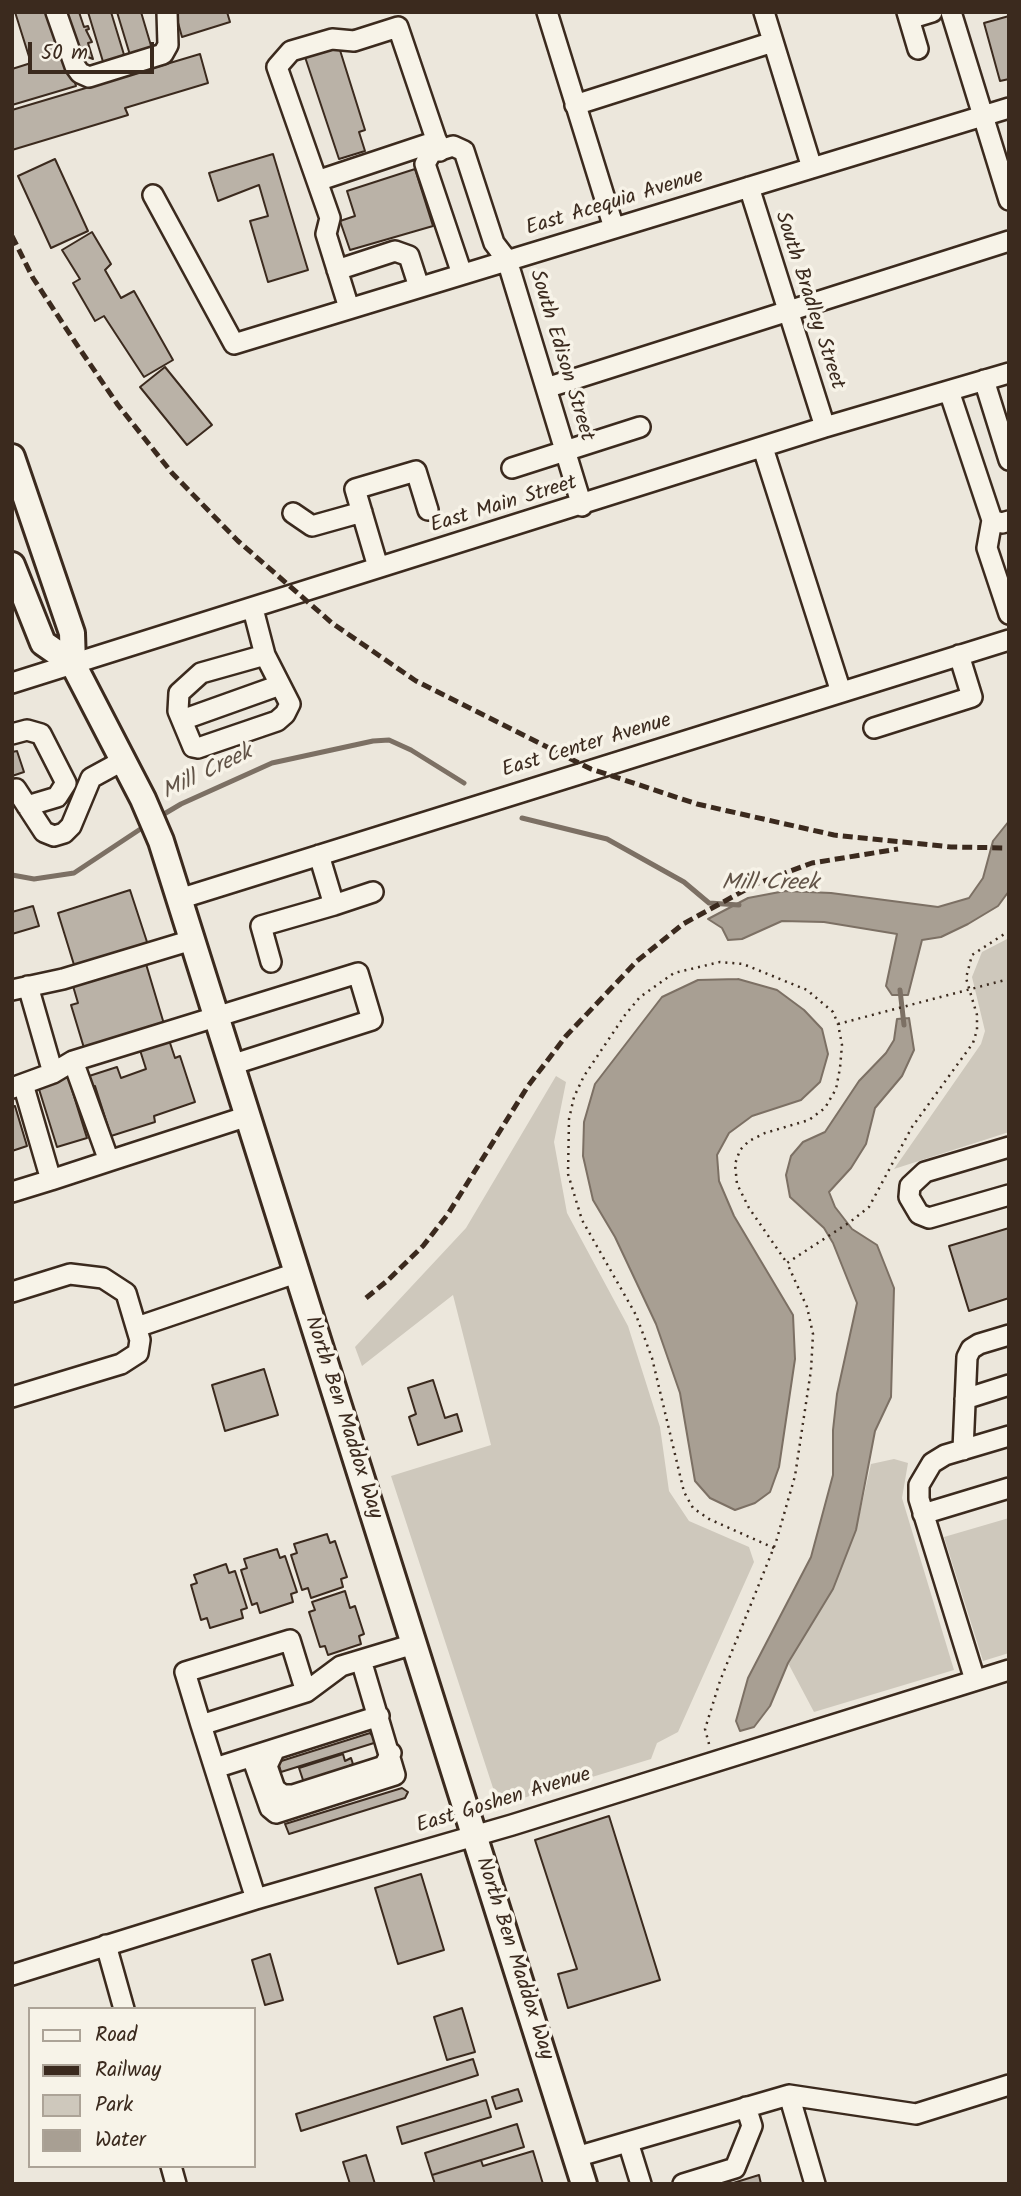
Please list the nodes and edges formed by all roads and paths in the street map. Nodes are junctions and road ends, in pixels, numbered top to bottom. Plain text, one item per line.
1 (56, 12) edge
2 (167, 12) edge
3 (547, 12) edge
4 (764, 12) edge
5 (932, 12) edge
6 (951, 12) edge
7 (908, 16) edge
8 (773, 43) junction
9 (918, 49) dead end
10 (575, 105) junction
11 (1009, 107) edge
12 (982, 116) junction
13 (438, 146) junction
14 (811, 168) junction
15 (317, 181) junction
16 (748, 187) junction
17 (153, 195) dead end
18 (1009, 200) edge
19 (614, 228) junction
20 (1009, 241) edge
21 (507, 260) junction
22 (337, 270) junction
23 (462, 274) junction
24 (419, 287) junction
25 (349, 308) junction
26 (788, 311) junction
27 (1009, 373) edge
28 (984, 380) junction
29 (546, 388) junction
30 (949, 391) junction
31 (640, 427) dead end
32 (825, 428) junction
33 (763, 448) junction
34 (565, 451) junction
35 (12, 457) edge
36 (1009, 460) edge
37 (512, 468) dead end
38 (582, 506) junction
39 (428, 510) dead end
40 (362, 512) junction
41 (293, 513) dead end
42 (1000, 520) edge
43 (12, 565) edge
44 (378, 567) junction
45 (1007, 606) edge
46 (253, 609) junction
47 (1009, 640) edge
48 (265, 655) junction
49 (959, 655) junction
50 (73, 664) junction
51 (12, 683) edge
52 (279, 685) junction
53 (841, 692) junction
54 (182, 720) junction
55 (874, 728) dead end
56 (12, 734) edge
57 (124, 760) junction
58 (12, 790) edge
59 (27, 806) junction
60 (319, 855) junction
61 (373, 892) dead end
62 (179, 899) junction
63 (334, 905) junction
64 (1009, 931) edge
65 (192, 940) junction
66 (271, 961) dead end
67 (1009, 979) edge
68 (20, 988) edge
69 (970, 990) junction
70 (216, 1015) junction
71 (838, 1024) junction
72 (73, 1061) junction
73 (231, 1065) junction
74 (53, 1073) junction
75 (18, 1086) edge
76 (247, 1116) junction
77 (1009, 1147) edge
78 (109, 1161) junction
79 (51, 1180) junction
80 (12, 1192) edge
81 (1009, 1195) edge
82 (787, 1263) junction
83 (296, 1273) junction
84 (12, 1292) edge
85 (137, 1326) junction
86 (1009, 1335) edge
87 (1009, 1385) edge
88 (12, 1397) edge
89 (965, 1399) junction
90 (1009, 1436) edge
91 (963, 1450) junction
92 (1009, 1488) edge
93 (923, 1514) junction
94 (774, 1548) junction
95 (414, 1644) junction
96 (361, 1660) junction
97 (1009, 1670) edge
98 (975, 1680) junction
99 (306, 1692) junction
100 (379, 1716) junction
101 (201, 1725) junction
102 (275, 1749) junction
103 (391, 1753) junction
104 (252, 1757) junction
105 (714, 1761) junction
106 (215, 1768) junction
107 (474, 1836) junction
108 (256, 1899) junction
109 (106, 1945) junction
110 (14, 1969) edge
111 (123, 2007) edge
112 (1009, 2085) edge
113 (789, 2095) junction
114 (747, 2107) junction
115 (628, 2142) junction
116 (576, 2157) junction
117 (584, 2184) edge
118 (641, 2184) edge
119 (684, 2184) edge
120 (815, 2184) edge

1 - 2 street
3 - 10 street
4 - 8 street
5 - 7 street
6 - 12 street
7 - 9 street
8 - 10 street
8 - 14 street
10 - 19 street
11 - 12 street, East Acequia Avenue
12 - 14 street, East Acequia Avenue
12 - 18 street
13 - 15 street
13 - 15 street
13 - 21 street, South Edison Street
13 - 23 street
14 - 16 street, East Acequia Avenue
15 - 22 street
16 - 19 street, East Acequia Avenue
16 - 26 street, South Bradley Street
17 - 25 street, East Acequia Avenue
19 - 21 street, East Acequia Avenue
20 - 26 street
21 - 23 street, East Acequia Avenue
21 - 29 street, South Edison Street
22 - 24 street
22 - 25 street
23 - 24 street, East Acequia Avenue
24 - 25 street, East Acequia Avenue
26 - 29 street
26 - 32 street, South Bradley Street
27 - 28 street, East Main Street
28 - 30 street, East Main Street
28 - 36 street
29 - 34 street, South Edison Street
30 - 32 street, East Main Street
30 - 42 street
31 - 34 street
32 - 33 street, East Main Street
33 - 38 street, East Main Street
33 - 53 street
34 - 37 street
34 - 38 street, South Edison Street
35 - 50 main road
38 - 44 street, East Main Street
39 - 40 street
40 - 41 street
40 - 44 street
42 - 45 street
43 - 50 main road
44 - 46 street, East Main Street
46 - 48 street
46 - 50 street, East Main Street
47 - 49 street, East Center Avenue
48 - 52 street
48 - 54 street
49 - 53 street, East Center Avenue
49 - 55 street
50 - 51 street, East Main Street
50 - 57 main road, North Ben Maddox Way
52 - 54 street
52 - 54 street
53 - 60 street, East Center Avenue
56 - 59 street
57 - 59 street
57 - 62 main road, North Ben Maddox Way
58 - 59 street
60 - 62 street, East Center Avenue
60 - 63 street
61 - 63 street
62 - 65 main road, North Ben Maddox Way
63 - 66 street
64 - 69 path
65 - 68 street
65 - 70 main road, North Ben Maddox Way
67 - 69 path
68 - 74 street
69 - 71 path
69 - 82 path
70 - 72 street
70 - 73 main road, North Ben Maddox Way
70 - 73 street
71 - 82 path
71 - 94 path
72 - 74 street
72 - 78 street
73 - 76 main road, North Ben Maddox Way
74 - 75 street
75 - 79 street
76 - 78 street
76 - 83 main road, North Ben Maddox Way
77 - 81 street
78 - 79 street
79 - 80 street
82 - 94 path
83 - 85 street
83 - 95 main road, North Ben Maddox Way
84 - 85 street
85 - 88 street
86 - 89 street
87 - 89 street
89 - 91 street
90 - 91 street
91 - 93 street
92 - 93 street
93 - 98 street
94 - 105 path
95 - 96 street
95 - 107 main road, North Ben Maddox Way
96 - 99 street
96 - 100 street
97 - 98 street, East Goshen Avenue
98 - 105 street, East Goshen Avenue
99 - 101 street
99 - 101 street
100 - 102 street
100 - 103 street
101 - 106 street
102 - 103 street
102 - 104 street
103 - 104 street
104 - 106 street
105 - 107 street, East Goshen Avenue
106 - 108 street
107 - 108 street, East Goshen Avenue
107 - 116 main road, North Ben Maddox Way
108 - 109 street, East Goshen Avenue
109 - 110 street, East Goshen Avenue
109 - 111 street
112 - 113 street
113 - 114 street
113 - 120 street
114 - 115 street
114 - 119 street
115 - 116 street
115 - 118 street
116 - 117 main road, North Ben Maddox Way

